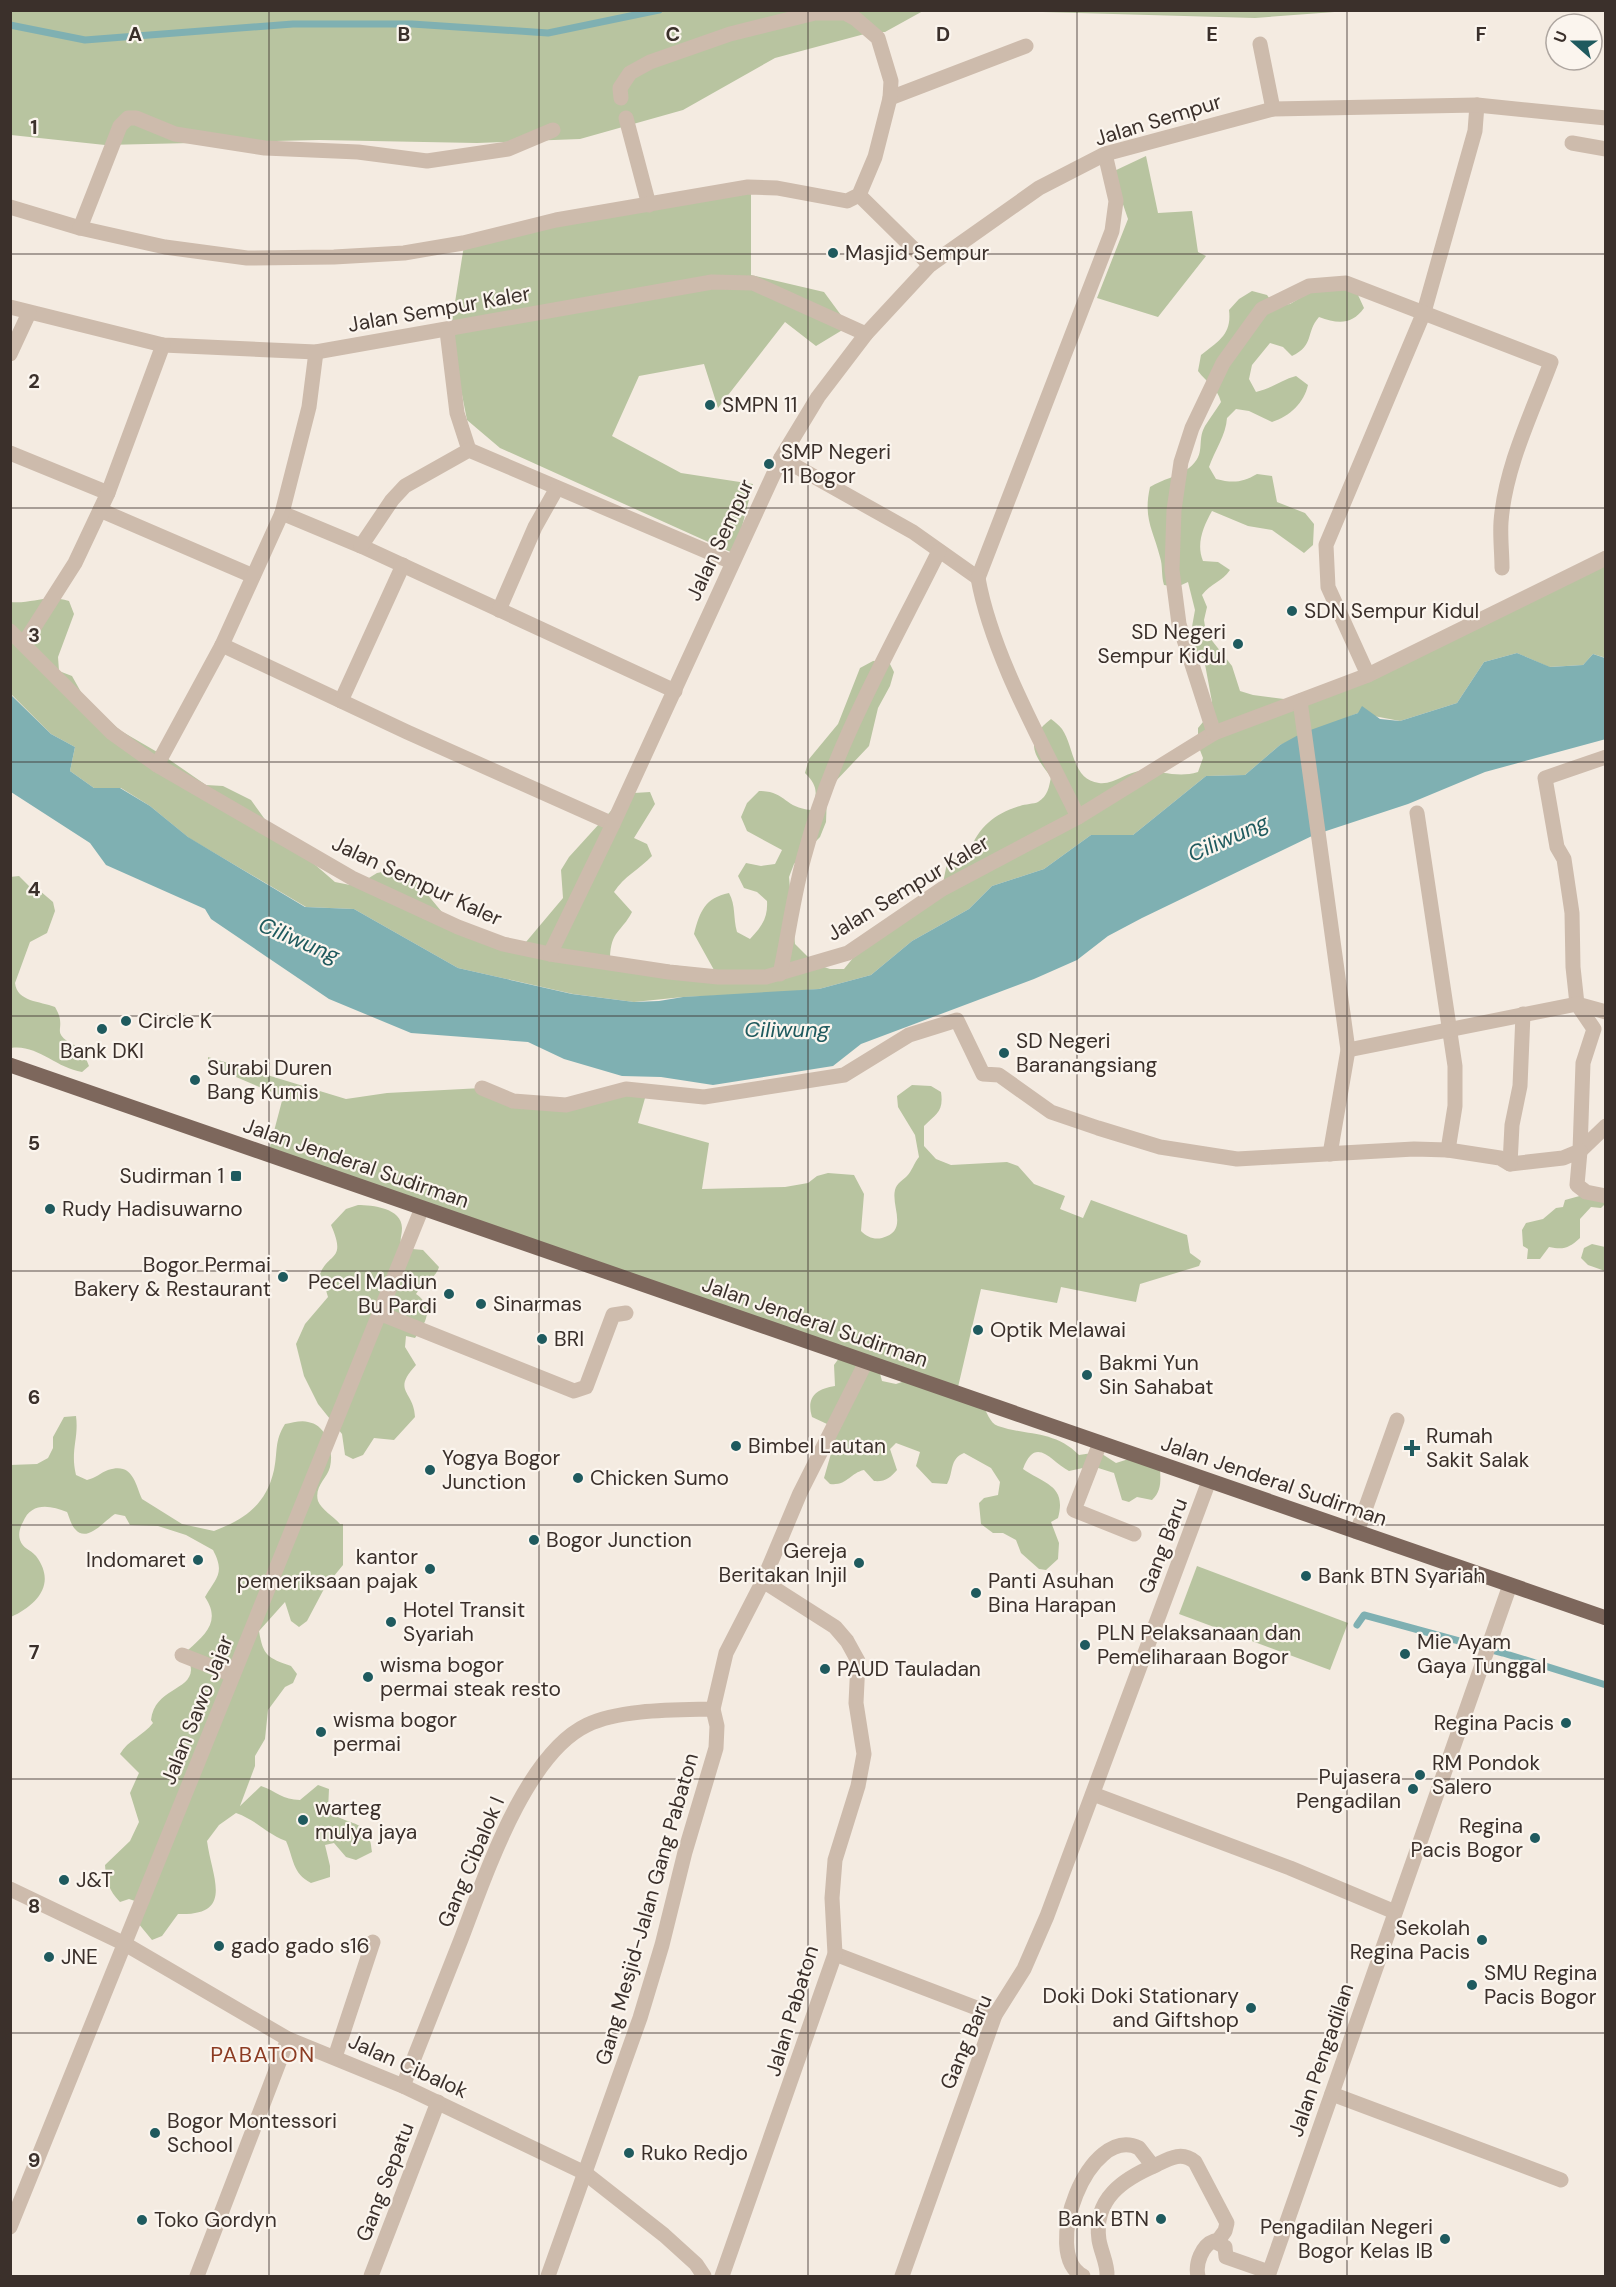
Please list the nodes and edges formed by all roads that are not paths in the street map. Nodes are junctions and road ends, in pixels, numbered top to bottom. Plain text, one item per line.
1 (1260, 44) dead end
2 (1026, 46) dead end
3 (621, 98) dead end
4 (890, 98) junction
5 (1477, 105) junction
6 (1273, 109) junction
7 (626, 118) dead end
8 (1605, 118) edge
9 (553, 130) dead end
10 (1572, 143) dead end
11 (1605, 149) edge
12 (1105, 154) junction
13 (859, 195) junction
14 (649, 205) junction
15 (10, 207) edge
16 (80, 228) junction
17 (930, 265) junction
18 (10, 307) edge
19 (1424, 312) junction
20 (29, 313) junction
21 (447, 331) junction
22 (866, 334) junction
23 (162, 345) junction
24 (316, 352) junction
25 (10, 354) edge
26 (469, 450) junction
27 (10, 453) edge
28 (781, 458) junction
29 (557, 488) junction
30 (108, 493) junction
31 (100, 510) junction
32 (282, 513) junction
33 (361, 546) junction
34 (939, 551) junction
35 (1605, 558) edge
36 (732, 562) junction
37 (403, 566) junction
38 (1502, 568) dead end
39 (253, 576) junction
40 (978, 578) junction
41 (499, 610) junction
42 (10, 631) edge
43 (24, 643) junction
44 (222, 645) junction
45 (1368, 675) junction
46 (675, 691) junction
47 (341, 701) junction
48 (1300, 707) junction
49 (1214, 734) junction
50 (1605, 757) edge
51 (157, 765) junction
52 (1417, 813) dead end
53 (1078, 817) junction
54 (614, 824) junction
55 (550, 954) junction
56 (780, 974) junction
57 (1577, 1004) junction
58 (1605, 1012) edge
59 (1523, 1014) junction
60 (1452, 1029) junction
61 (1348, 1050) junction
62 (10, 1065) edge
63 (482, 1088) dead end
64 (1605, 1126) edge
65 (1448, 1150) junction
66 (1580, 1151) junction
67 (1330, 1154) junction
68 (1510, 1164) junction
69 (1605, 1196) edge
70 (422, 1208) junction
71 (379, 1313) junction
72 (626, 1313) dead end
73 (866, 1362) junction
74 (1397, 1420) dead end
75 (1100, 1443) junction
76 (1209, 1481) junction
77 (1357, 1532) junction
78 (1134, 1534) dead end
79 (763, 1581) junction
80 (1510, 1585) junction
81 (1605, 1618) edge
82 (182, 1654) dead end
83 (233, 1675) junction
84 (713, 1709) junction
85 (1093, 1794) junction
86 (10, 1889) edge
87 (1395, 1912) junction
88 (373, 1942) dead end
89 (125, 1944) junction
90 (835, 1954) junction
91 (995, 2016) junction
92 (288, 2039) junction
93 (335, 2057) junction
94 (404, 2086) junction
95 (1332, 2094) junction
96 (438, 2102) junction
97 (1153, 2166) junction
98 (585, 2173) junction
99 (1561, 2180) dead end
100 (10, 2227) edge
101 (1217, 2241) junction
102 (1268, 2274) edge
103 (197, 2277) edge
104 (371, 2277) edge
105 (548, 2277) edge
106 (704, 2277) edge
107 (722, 2277) edge
108 (902, 2277) edge
109 (1083, 2277) edge
110 (1107, 2277) edge
111 (1198, 2277) edge

1 - 6 street
2 - 4 street
3 - 4 street
4 - 13 street
5 - 6 street, Jalan Sempur
5 - 8 street, Jalan Sempur
5 - 19 street
6 - 12 street, Jalan Sempur
7 - 14 street
9 - 16 street
10 - 11 street
12 - 17 street, Jalan Sempur
12 - 40 street
13 - 14 street
13 - 17 street
14 - 16 street
15 - 16 street
17 - 22 street, Jalan Sempur
18 - 20 street, Jalan Sempur Kaler
19 - 38 street
19 - 45 street
19 - 49 street
20 - 23 street, Jalan Sempur Kaler
20 - 25 street
21 - 22 street, Jalan Sempur Kaler
21 - 24 street, Jalan Sempur Kaler
21 - 26 street
22 - 28 street, Jalan Sempur
23 - 24 street, Jalan Sempur Kaler
23 - 30 street
24 - 32 street
26 - 29 street
26 - 33 street
27 - 30 street
28 - 34 street
28 - 36 street, Jalan Sempur
29 - 36 street
29 - 41 street
30 - 31 street
31 - 39 street
31 - 43 street
32 - 33 street
32 - 39 street
33 - 37 street
34 - 40 street
34 - 56 street
35 - 45 street, Jalan Sempur Kaler
36 - 46 street, Jalan Sempur
37 - 41 street
37 - 47 street
39 - 44 street
40 - 53 street
41 - 46 street
42 - 43 street, Jalan Sempur Kaler
43 - 51 street, Jalan Sempur Kaler
44 - 47 street
44 - 51 street
45 - 48 street, Jalan Sempur Kaler
46 - 54 street, Jalan Sempur
47 - 54 street
48 - 49 street, Jalan Sempur Kaler
48 - 61 street
49 - 53 street, Jalan Sempur Kaler
50 - 57 street
51 - 55 street, Jalan Sempur Kaler
52 - 60 street
53 - 56 street, Jalan Sempur Kaler
54 - 55 street, Jalan Sempur
55 - 56 street, Jalan Sempur Kaler
57 - 58 street
57 - 59 street
57 - 66 street
59 - 60 street
59 - 68 street
60 - 61 street
60 - 65 street
61 - 67 street
62 - 70 main road, Jalan Jenderal Sudirman
63 - 67 street
64 - 66 street
65 - 67 street
65 - 68 street
66 - 68 street
66 - 69 street
70 - 71 street, Jalan Sawo Jajar
70 - 73 main road, Jalan Jenderal Sudirman
71 - 72 street
71 - 83 street, Jalan Sawo Jajar
73 - 75 main road, Jalan Jenderal Sudirman
73 - 79 street, Gang Mesjid-Jalan Gang Pabaton
74 - 77 street
75 - 76 main road, Jalan Jenderal Sudirman
75 - 78 street
76 - 77 main road, Jalan Jenderal Sudirman
76 - 85 street, Gang Baru
77 - 80 main road, Jalan Jenderal Sudirman
79 - 84 street, Gang Mesjid-Jalan Gang Pabaton
79 - 90 street, Jalan Pabaton
80 - 81 main road, Jalan Jenderal Sudirman
80 - 87 street, Jalan Pengadilan
82 - 83 street
83 - 89 street, Jalan Sawo Jajar
84 - 94 street, Gang Cibalok I
84 - 98 street, Gang Mesjid-Jalan Gang Pabaton
85 - 87 street
85 - 91 street, Gang Baru
86 - 89 street, Jalan Cibalok
87 - 95 street, Jalan Pengadilan
88 - 93 street
89 - 92 street, Jalan Cibalok
89 - 100 street, Jalan Sawo Jajar
90 - 91 street
90 - 107 street, Jalan Pabaton
91 - 108 street, Gang Baru
92 - 93 street, Jalan Cibalok
92 - 103 street
93 - 94 street, Jalan Cibalok
94 - 96 street, Jalan Cibalok
95 - 99 street
95 - 102 street, Jalan Pengadilan
96 - 98 street, Jalan Cibalok
96 - 104 street, Gang Sepatu
97 - 101 street
97 - 109 street
97 - 110 street
98 - 105 street, Gang Mesjid-Jalan Gang Pabaton
98 - 106 street, Jalan Cibalok
101 - 102 street
101 - 111 street

